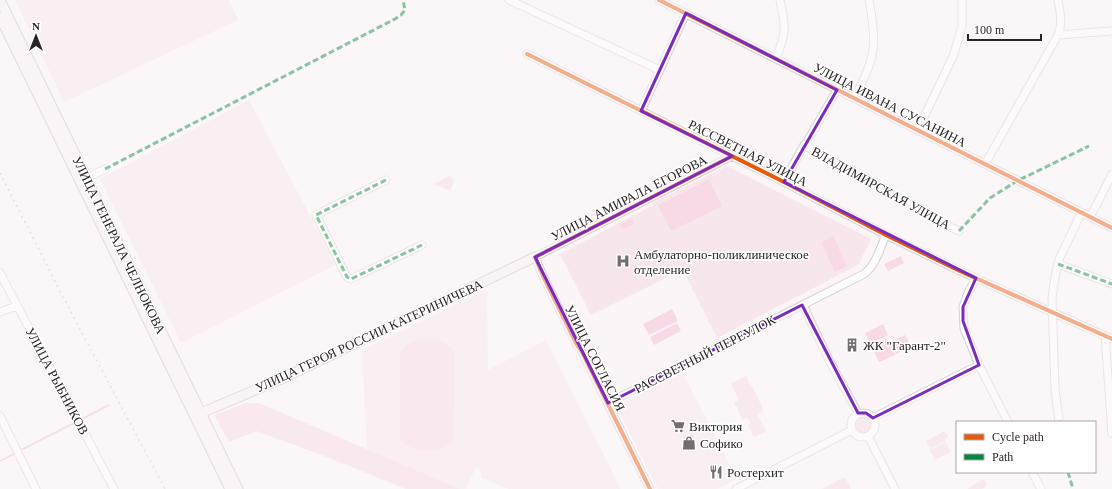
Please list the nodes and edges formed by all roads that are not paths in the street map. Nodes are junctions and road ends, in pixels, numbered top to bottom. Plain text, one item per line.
1 (0, 0) edge
2 (509, 0) edge
3 (780, 0) edge
4 (869, 0) edge
5 (962, 0) edge
6 (1058, 0) edge
7 (664, 1) edge
8 (686, 13) junction
9 (0, 18) edge
10 (1112, 31) edge
11 (1058, 35) junction
12 (527, 54) dead end
13 (776, 59) junction
14 (660, 70) junction
15 (837, 90) junction
16 (854, 98) junction
17 (641, 111) junction
18 (918, 130) junction
19 (804, 145) junction
20 (732, 156) junction
21 (985, 164) junction
22 (105, 169) dead end
23 (1112, 174) edge
24 (87, 178) junction
25 (386, 180) dead end
26 (784, 182) junction
27 (1081, 213) junction
28 (1090, 217) junction
29 (1112, 228) edge
30 (959, 231) dead end
31 (886, 235) junction
32 (422, 245) dead end
33 (535, 257) junction
34 (1058, 264) junction
35 (0, 273) edge
36 (976, 278) junction
37 (1112, 284) edge
38 (803, 305) junction
39 (17, 306) junction
40 (0, 312) edge
41 (1052, 312) junction
42 (1109, 338) edge
43 (980, 366) junction
44 (608, 403) junction
45 (201, 413) junction
46 (858, 414) junction
47 (0, 416) edge
48 (873, 418) junction
49 (1059, 420) dead end
50 (1008, 421) edge
51 (852, 430) junction
52 (1112, 433) edge
53 (868, 436) junction
54 (1033, 473) edge
55 (36, 489) edge
56 (114, 489) edge
57 (230, 489) edge
58 (238, 489) edge
59 (650, 489) edge
60 (736, 489) edge
61 (895, 489) edge
62 (1041, 489) edge

1 - 24 main road, УЛИЦА ГЕНЕРАЛА ЧЕЛНОКОВА
2 - 14 street
3 - 13 street
4 - 16 street
5 - 18 street
6 - 11 street
7 - 8 street, УЛИЦА ИВАНА СУСАНИНА
8 - 13 street, УЛИЦА ИВАНА СУСАНИНА
8 - 14 street
9 - 57 main road, УЛИЦА ГЕНЕРАЛА ЧЕЛНОКОВА
10 - 11 street
11 - 21 street
12 - 17 street, РАССВЕТНАЯ УЛИЦА
13 - 15 street, УЛИЦА ИВАНА СУСАНИНА
14 - 17 street
15 - 16 street, УЛИЦА ИВАНА СУСАНИНА
15 - 19 street
16 - 18 street, УЛИЦА ИВАНА СУСАНИНА
17 - 20 street, РАССВЕТНАЯ УЛИЦА
18 - 21 street, УЛИЦА ИВАНА СУСАНИНА
19 - 26 street
19 - 30 street, ВЛАДИМИРСКАЯ УЛИЦА
20 - 26 street, РАССВЕТНАЯ УЛИЦА
20 - 33 street, УЛИЦА АМИРАЛА ЕГОРОВА
21 - 27 street, УЛИЦА ИВАНА СУСАНИНА
22 - 24 street
23 - 28 street
24 - 45 main road, УЛИЦА ГЕНЕРАЛА ЧЕЛНОКОВА
25 - 32 street
26 - 31 street, РАССВЕТНАЯ УЛИЦА
27 - 28 street, УЛИЦА ИВАНА СУСАНИНА
27 - 34 street
28 - 29 street, УЛИЦА ИВАНА СУСАНИНА
31 - 36 street, РАССВЕТНАЯ УЛИЦА
31 - 38 street, РАССВЕТНЫЙ ПЕРЕУЛОК
33 - 44 street, УЛИЦА СОГЛАСИЯ
33 - 45 main road, УЛИЦА ГЕРОЯ РОССИИ КАТЕРИНИЧЕВА
34 - 37 street
34 - 41 street
35 - 39 street, УЛИЦА РЫБНИКОВ
36 - 41 street, РАССВЕТНАЯ УЛИЦА
36 - 43 street
38 - 44 street, РАССВЕТНЫЙ ПЕРЕУЛОК
38 - 46 street
39 - 40 street
39 - 56 street, УЛИЦА РЫБНИКОВ
41 - 42 street
41 - 49 street
42 - 52 street
43 - 48 street
43 - 50 street
44 - 59 street, УЛИЦА СОГЛАСИЯ
45 - 58 main road, УЛИЦА ГЕНЕРАЛА ЧЕЛНОКОВА
46 - 48 street
46 - 51 street
47 - 55 street
48 - 53 street
51 - 53 street
51 - 60 street
53 - 61 street
54 - 62 street

